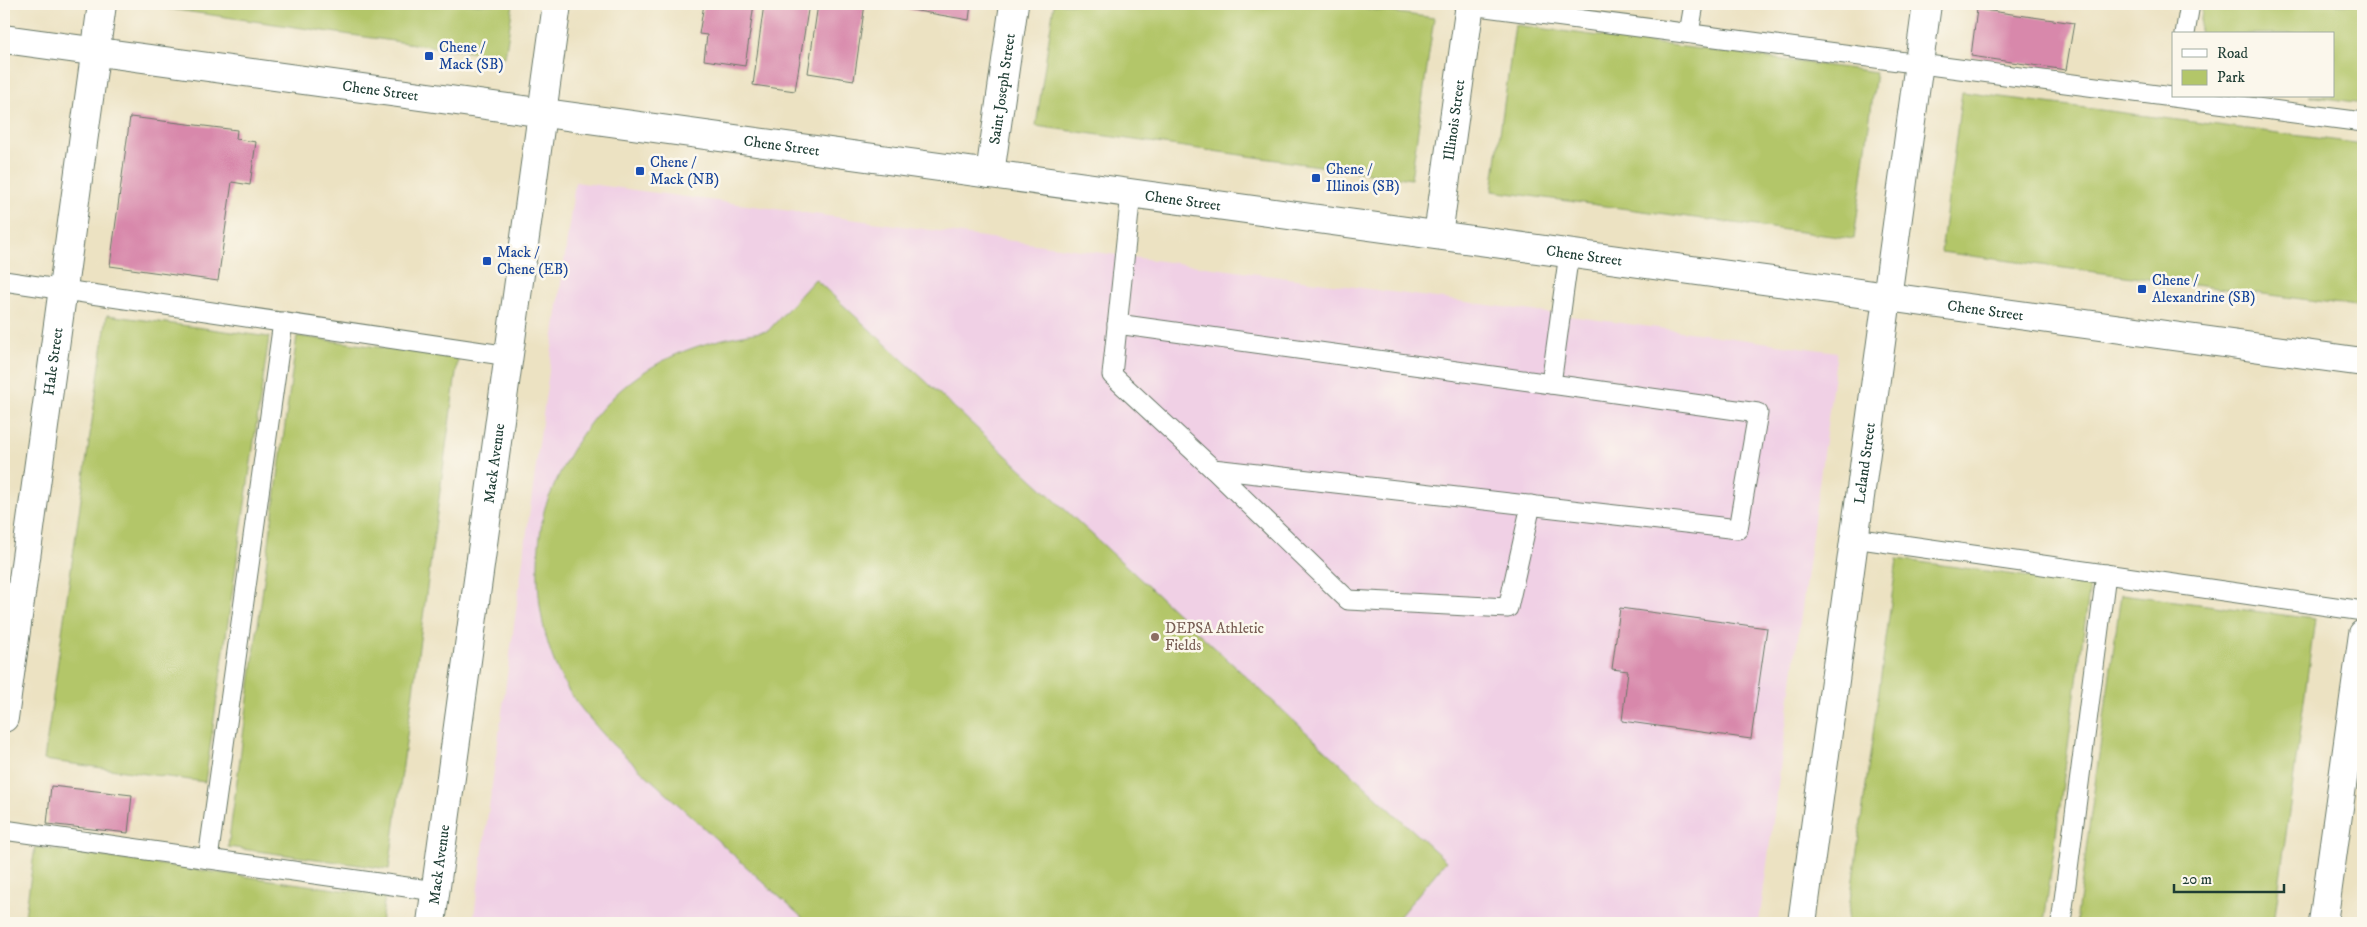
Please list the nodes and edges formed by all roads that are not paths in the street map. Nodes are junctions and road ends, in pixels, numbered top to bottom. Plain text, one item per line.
1 (102, 4) edge
2 (557, 4) edge
3 (1014, 4) edge
4 (1468, 4) edge
5 (1694, 4) edge
6 (1927, 4) edge
7 (2190, 4) edge
8 (2186, 32) edge
9 (1689, 33) junction
10 (4, 38) edge
11 (95, 51) junction
12 (1919, 62) junction
13 (2172, 95) edge
14 (2191, 98) edge
15 (542, 113) junction
16 (2363, 122) edge
17 (990, 174) junction
18 (1131, 193) junction
19 (1438, 235) junction
20 (1569, 254) junction
21 (4, 282) edge
22 (63, 289) junction
23 (1887, 298) junction
24 (283, 322) junction
25 (1118, 324) junction
26 (508, 356) junction
27 (2363, 362) edge
28 (1551, 384) junction
29 (1213, 469) junction
30 (1531, 505) junction
31 (1854, 538) junction
32 (2106, 574) junction
33 (2363, 610) edge
34 (2363, 634) edge
35 (4, 718) edge
36 (4, 830) edge
37 (208, 859) junction
38 (435, 891) junction
39 (431, 923) edge
40 (1802, 923) edge
41 (2061, 923) edge
42 (2323, 923) edge

1 - 11 street, Hale Street
2 - 15 street, Mack Avenue
3 - 17 street, Saint Joseph Street
4 - 9 lane
4 - 19 street, Illinois Street
5 - 9 lane
6 - 12 street, Leland Street
7 - 8 lane
9 - 12 lane
10 - 11 street, Chene Street
11 - 15 street, Chene Street
11 - 22 street, Hale Street
12 - 13 lane
12 - 23 street, Leland Street
14 - 16 lane
15 - 17 street, Chene Street
15 - 26 street, Mack Avenue
17 - 18 street, Chene Street
18 - 19 street, Chene Street
18 - 25 lane
19 - 20 street, Chene Street
20 - 23 street, Chene Street
20 - 28 lane
21 - 22 lane
22 - 24 lane
22 - 35 street, Hale Street
23 - 27 street, Chene Street
23 - 31 street, Leland Street
24 - 26 lane
24 - 37 lane
25 - 28 lane
25 - 29 lane
26 - 38 street, Mack Avenue
28 - 30 lane
29 - 30 lane
29 - 30 lane
31 - 32 lane
31 - 40 street, Leland Street
32 - 33 lane
32 - 41 lane
34 - 42 street
36 - 37 lane
37 - 38 lane
38 - 39 street, Mack Avenue

